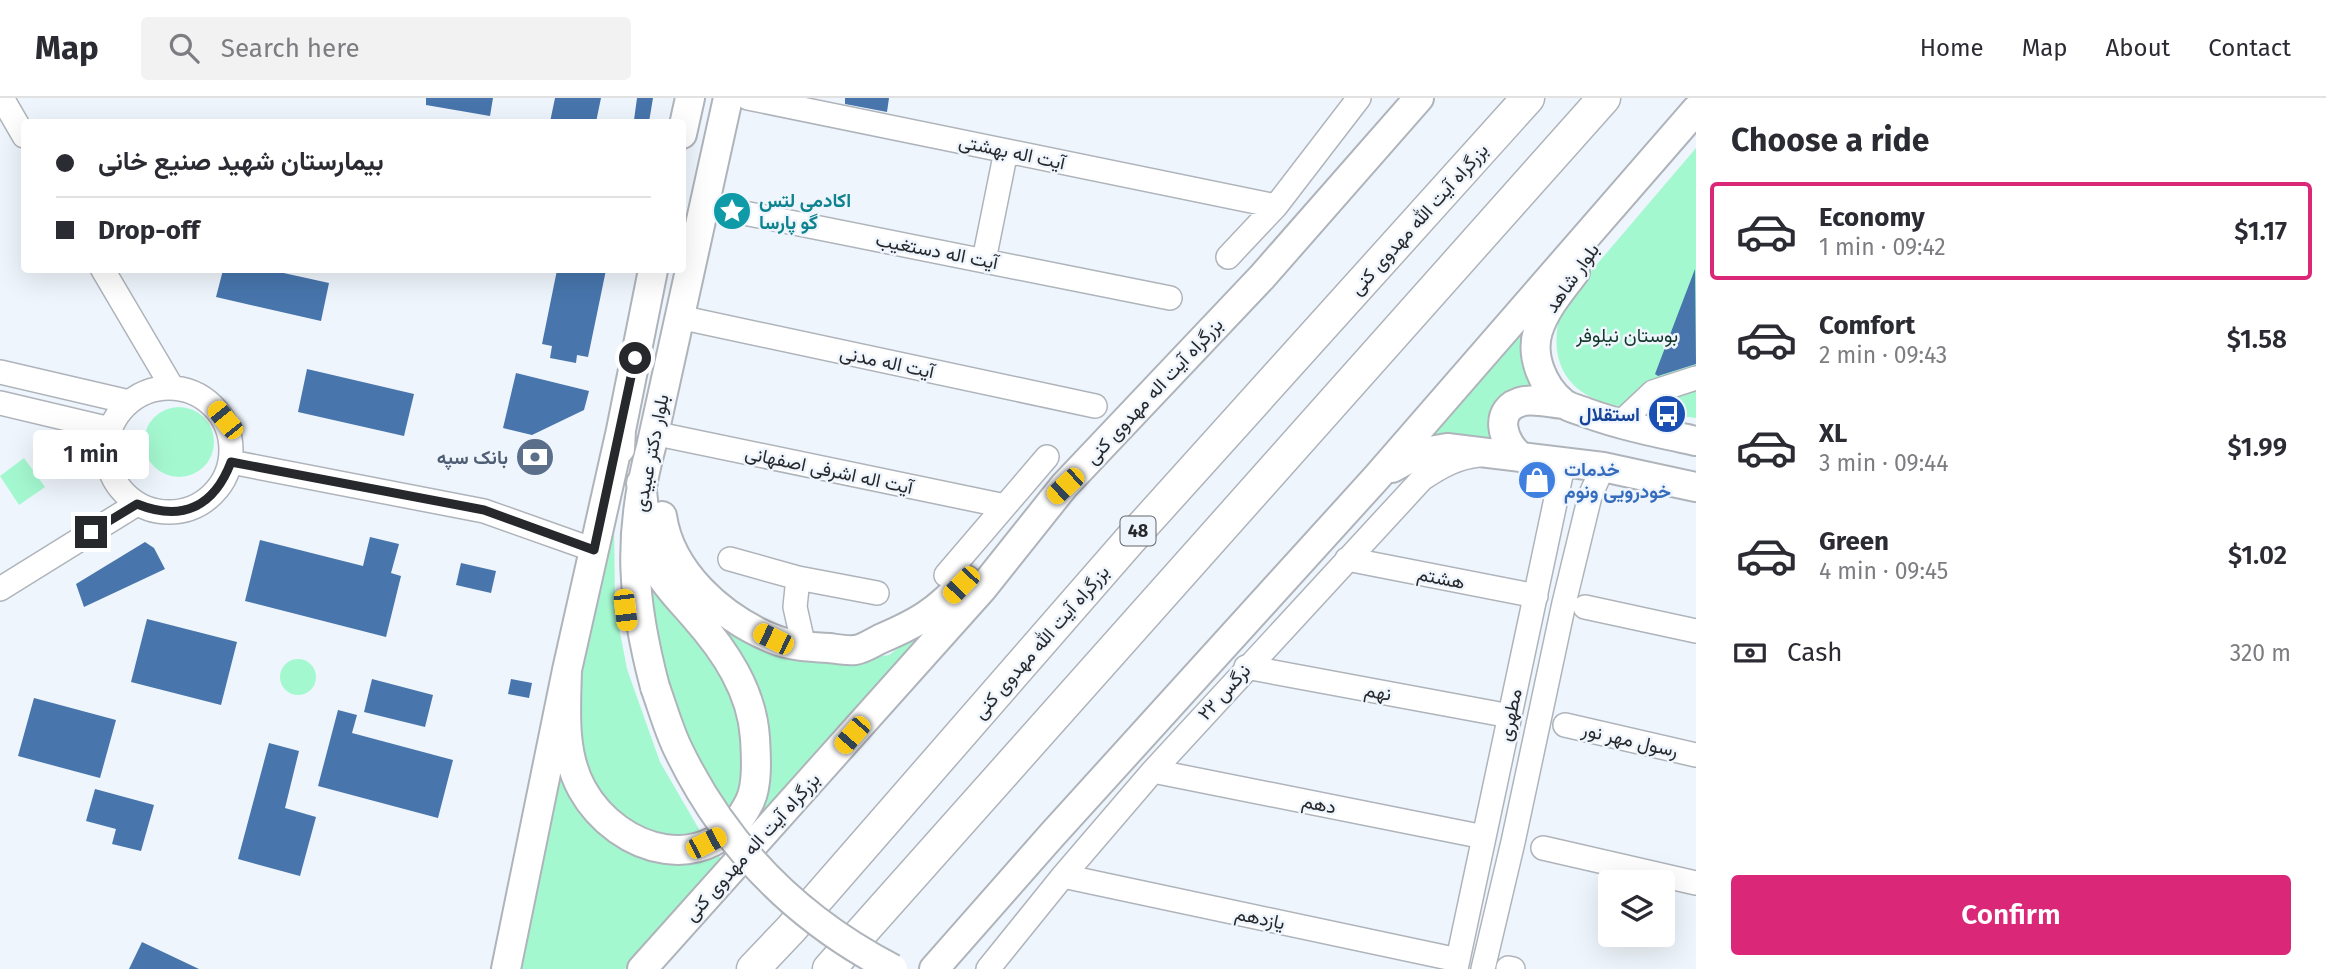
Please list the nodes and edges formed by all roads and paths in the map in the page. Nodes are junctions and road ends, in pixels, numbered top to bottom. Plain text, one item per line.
1 (2, 98) edge
2 (690, 98) edge
3 (728, 98) edge
4 (748, 98) edge
5 (1359, 98) edge
6 (1419, 98) edge
7 (1528, 98) edge
8 (1604, 98) edge
9 (1696, 110) edge
10 (685, 119) edge
11 (21, 131) edge
12 (1006, 151) junction
13 (1635, 183) junction
14 (704, 205) junction
15 (1276, 206) junction
16 (1228, 257) dead end
17 (984, 260) junction
18 (105, 273) edge
19 (652, 273) edge
20 (1170, 298) dead end
21 (679, 317) junction
22 (0, 372) edge
23 (1696, 378) edge
24 (172, 387) junction
25 (129, 402) junction
26 (0, 403) edge
27 (1564, 404) junction
28 (1095, 406) dead end
29 (1619, 424) junction
30 (110, 429) junction
31 (621, 430) junction
32 (652, 440) junction
33 (1696, 441) edge
34 (1489, 454) junction
35 (1047, 457) dead end
36 (1523, 458) junction
37 (1564, 461) junction
38 (231, 462) junction
39 (1603, 467) junction
40 (1377, 477) junction
41 (641, 483) junction
42 (1065, 486) junction
43 (1696, 487) edge
44 (137, 504) junction
45 (1005, 506) junction
46 (1555, 507) junction
47 (1586, 512) junction
48 (594, 550) junction
49 (730, 559) dead end
50 (1347, 559) junction
51 (946, 575) dead end
52 (798, 578) junction
53 (0, 589) edge
54 (877, 593) dead end
55 (1536, 596) junction
56 (795, 607) junction
57 (1585, 607) dead end
58 (1696, 631) edge
59 (773, 639) junction
60 (804, 647) junction
61 (1247, 667) junction
62 (567, 670) junction
63 (652, 698) junction
64 (1510, 716) junction
65 (1565, 725) dead end
66 (1696, 755) edge
67 (1153, 771) junction
68 (1484, 836) junction
69 (1543, 848) dead end
70 (1063, 876) junction
71 (1696, 883) edge
72 (1457, 965) edge
73 (506, 969) edge
74 (642, 969) edge
75 (752, 969) edge
76 (829, 969) edge
77 (864, 969) edge
78 (893, 969) edge
79 (934, 969) edge
80 (988, 969) edge
81 (1483, 969) edge

1 - 11 street
2 - 10 main road
3 - 14 main road, بلوار دکتر عبیدی
4 - 12 street, آیت اله بهشتی
5 - 15 street
6 - 42 main road, بزرگراه آیت اله مهدوی کنی
7 - 75 highway, بزرگراه آیت الله مهدوی کنی / 48
8 - 76 highway
9 - 13 main road
12 - 15 street, آیت اله بهشتی
12 - 17 street
13 - 27 main road, بلوار شاهد
13 - 40 main road
14 - 17 street, آیت اله دستغیب
14 - 21 main road, بلوار دکتر عبیدی
15 - 16 street
17 - 20 street, آیت اله دستغیب
18 - 24 street
19 - 31 main road, بلوار دکتر عبیدی
21 - 28 street, آیت اله مدنی
21 - 32 main road, بلوار دکتر عبیدی
22 - 25 street
23 - 29 street
24 - 25 street
24 - 38 street
25 - 30 street
26 - 30 street
27 - 29 main road
27 - 36 main road
29 - 33 main road
30 - 44 street
31 - 48 main road
31 - 63 main road, بلوار دکتر عبیدی
32 - 41 main road, بلوار دکتر عبیدی
32 - 45 street, آیت اله اشرفی اصفهانی
32 - 59 main road
34 - 36 main road
34 - 40 main road
34 - 50 street, نرگس ۲۲
35 - 45 street
36 - 37 main road
37 - 39 main road
37 - 46 street, مطهری
38 - 44 street
38 - 48 street
39 - 43 main road
39 - 47 street, مطهری
40 - 79 main road
41 - 62 main road
41 - 63 main road, بلوار دکتر عبیدی
42 - 60 main road
42 - 74 main road, بزرگراه آیت اله مهدوی کنی
44 - 53 street
45 - 51 street
46 - 47 street
46 - 55 street, مطهری
47 - 81 street, مطهری
48 - 62 main road
49 - 52 street
50 - 55 street, هشتم
50 - 61 street, نرگس ۲۲
52 - 54 street
52 - 56 street
55 - 64 street, مطهری
56 - 59 street
56 - 60 street
57 - 58 street
59 - 60 main road
61 - 64 street, نهم
61 - 67 street, نرگس ۲۲
62 - 73 main road
63 - 77 main road
63 - 78 main road, bridge
64 - 68 street, مطهری
65 - 66 street, رسول مهر نور
67 - 68 street, دهم
67 - 70 street, نرگس ۲۲
68 - 72 street, مطهری
69 - 71 street
70 - 72 street, یازدهم
70 - 80 street, نرگس ۲۲

